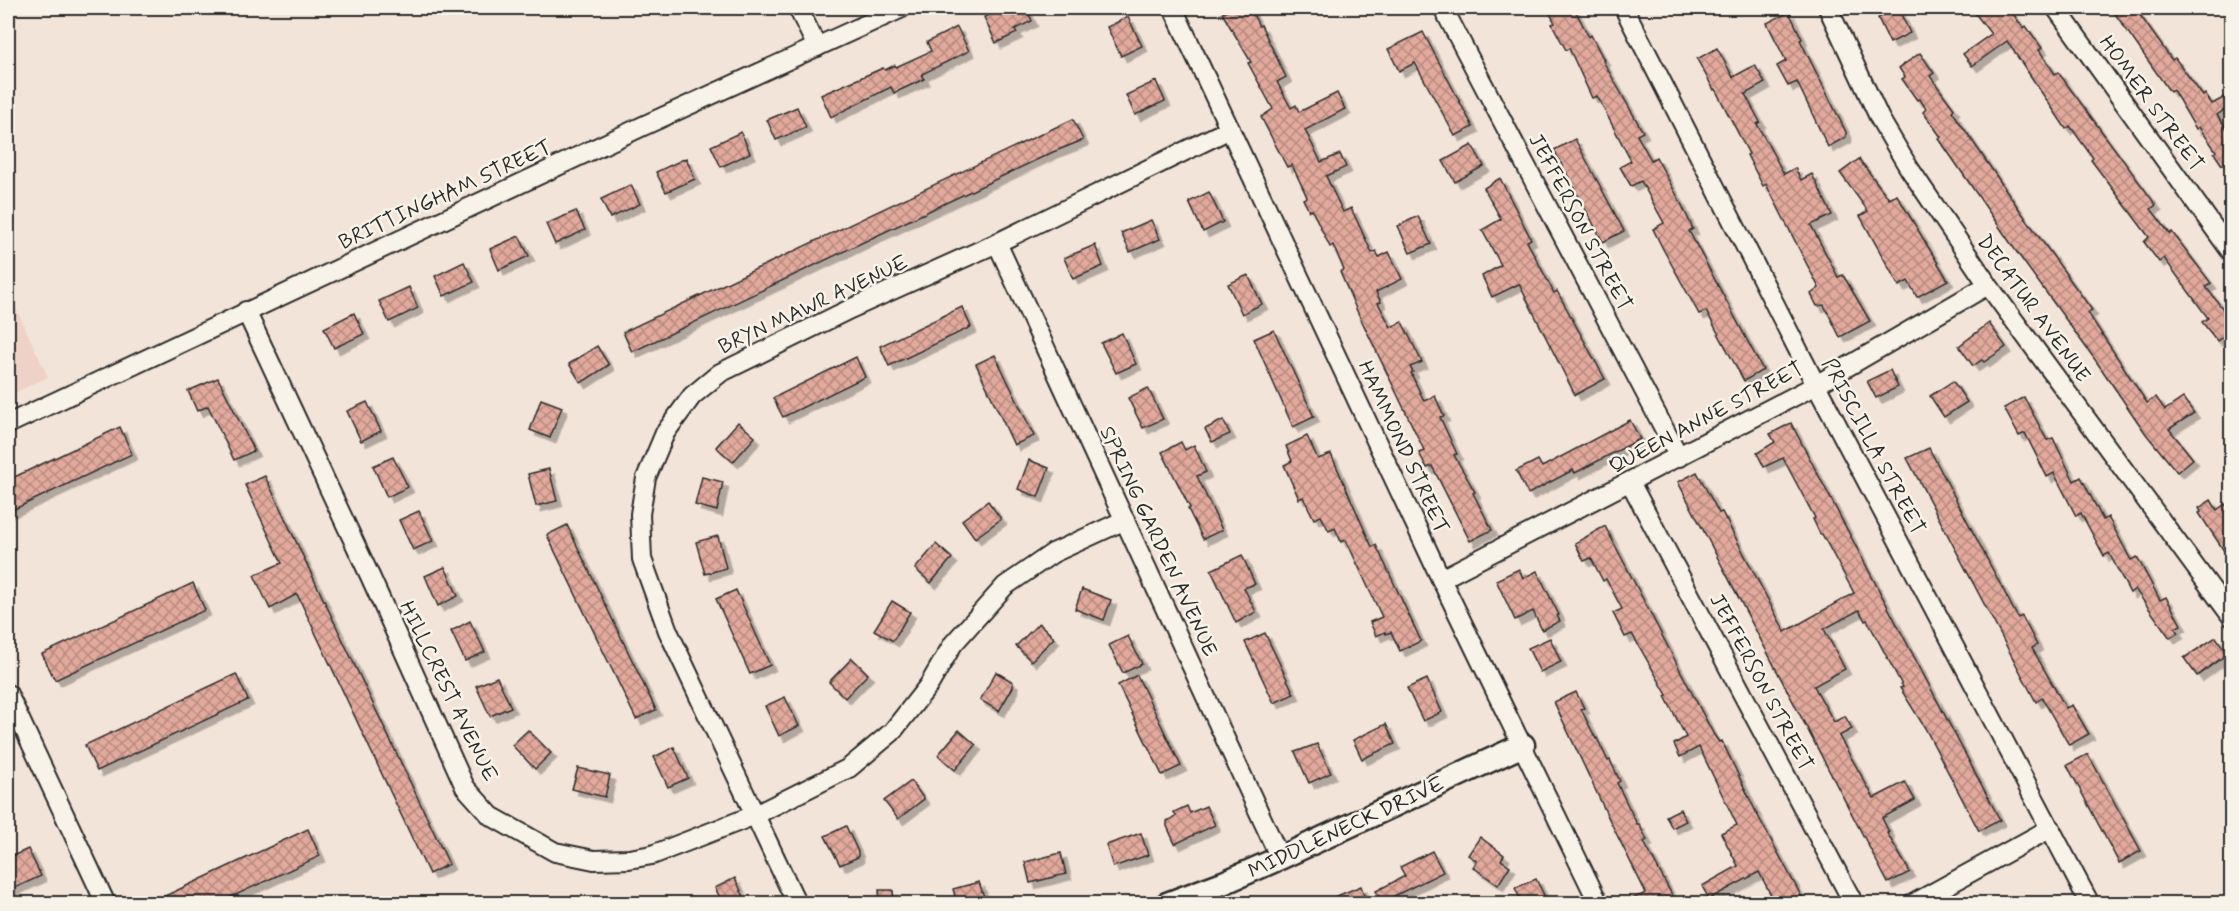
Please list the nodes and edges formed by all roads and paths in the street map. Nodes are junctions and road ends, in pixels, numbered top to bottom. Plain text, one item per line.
1 (798, 8) edge
2 (902, 8) edge
3 (1173, 8) edge
4 (1443, 8) edge
5 (1624, 8) edge
6 (1828, 8) edge
7 (2056, 8) edge
8 (817, 47) junction
9 (1230, 129) junction
10 (998, 243) junction
11 (2232, 253) edge
12 (1988, 285) junction
13 (246, 311) junction
14 (1816, 385) junction
15 (8, 424) edge
16 (1679, 457) junction
17 (1630, 482) junction
18 (1125, 520) junction
19 (1441, 579) junction
20 (2232, 617) edge
21 (8, 694) edge
22 (1523, 745) junction
23 (755, 815) junction
24 (2051, 828) junction
25 (1280, 858) junction
26 (106, 903) edge
27 (797, 903) edge
28 (1167, 903) edge
29 (1599, 903) edge
30 (1854, 903) edge
31 (1913, 903) edge
32 (2090, 903) edge

1 - 8 street
2 - 8 street, BRITTINGHAM STREET
3 - 9 street, HAMMOND STREET
4 - 16 street, JEFFERSON STREET
5 - 14 street, PRISCILLA STREET
6 - 12 street, DECATUR AVENUE
7 - 11 street, HOMER STREET
8 - 13 street, BRITTINGHAM STREET
9 - 10 street, BRYN MAWR AVENUE
9 - 19 street, HAMMOND STREET
10 - 18 street, SPRING GARDEN AVENUE
10 - 23 street, BRYN MAWR AVENUE
12 - 14 street, QUEEN ANNE STREET
12 - 20 street, DECATUR AVENUE
13 - 15 street, BRITTINGHAM STREET
13 - 23 street, HILLCREST AVENUE
14 - 16 street, QUEEN ANNE STREET
14 - 24 street, PRISCILLA STREET
16 - 17 street, QUEEN ANNE STREET
17 - 19 street, QUEEN ANNE STREET
17 - 30 street, JEFFERSON STREET
18 - 23 street, HILLCREST AVENUE
18 - 25 street, SPRING GARDEN AVENUE
19 - 22 street, HAMMOND STREET
21 - 26 street
22 - 25 street, MIDDLENECK DRIVE
22 - 29 street, HAMMOND STREET
23 - 27 street, BRYN MAWR AVENUE
24 - 31 street
24 - 32 street, PRISCILLA STREET
25 - 28 street, MIDDLENECK DRIVE

